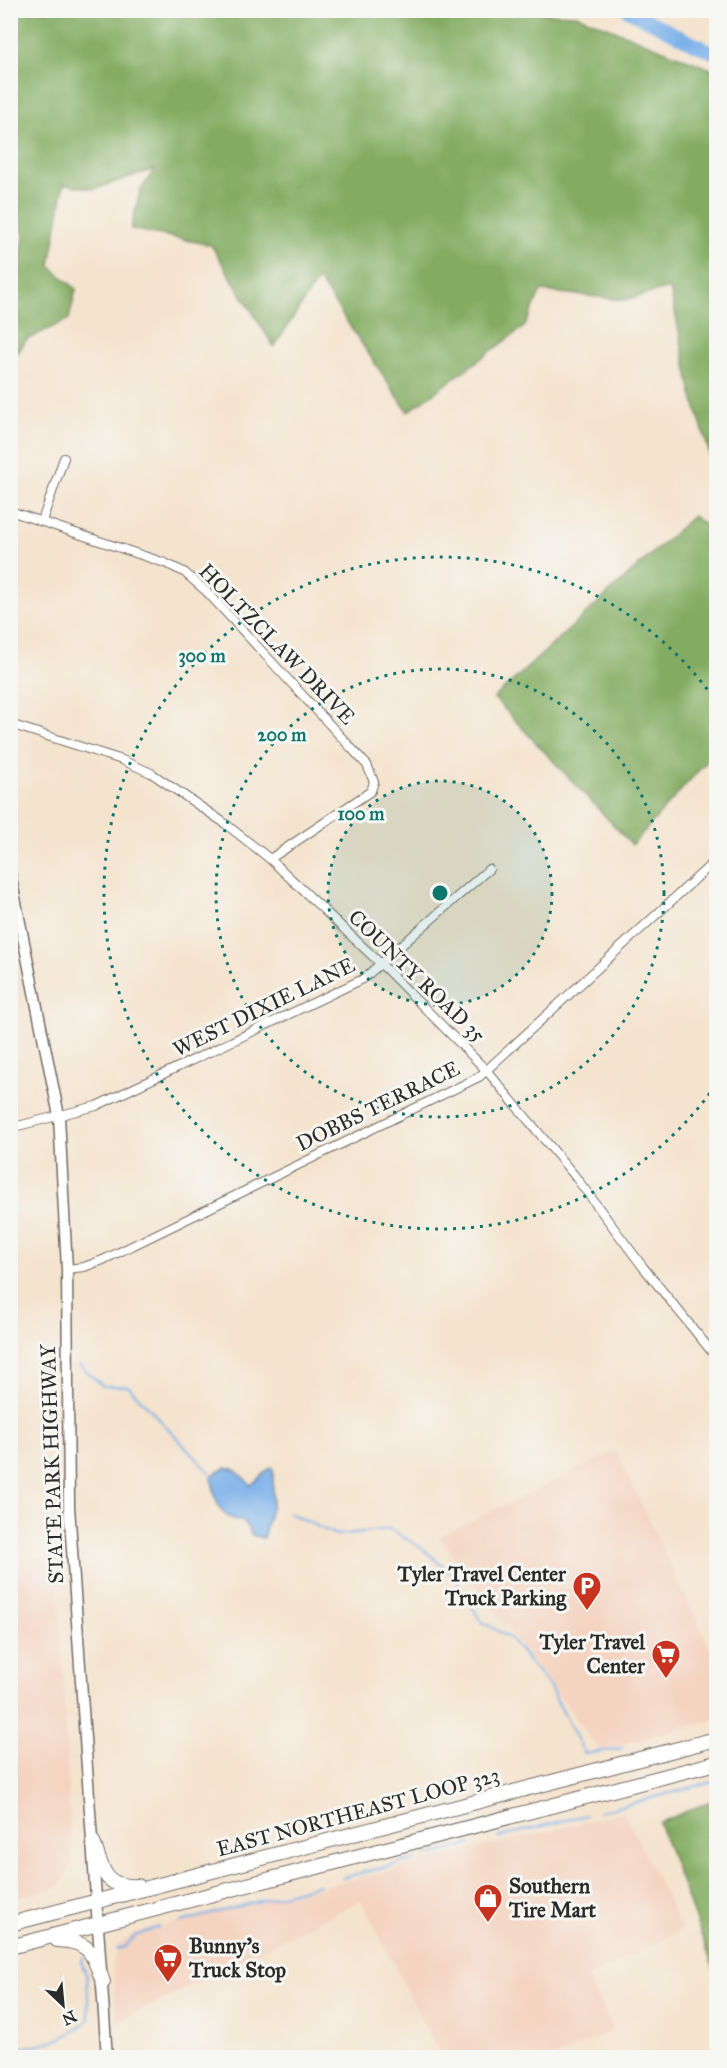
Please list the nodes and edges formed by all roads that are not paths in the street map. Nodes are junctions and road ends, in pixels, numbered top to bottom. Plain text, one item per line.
1 (64, 458) dead end
2 (10, 511) edge
3 (42, 521) junction
4 (10, 724) edge
5 (270, 860) junction
6 (717, 860) edge
7 (489, 869) dead end
8 (10, 873) edge
9 (16, 926) edge
10 (382, 965) junction
11 (487, 1071) junction
12 (59, 1116) junction
13 (10, 1128) edge
14 (67, 1269) junction
15 (717, 1357) edge
16 (717, 1739) edge
17 (637, 1760) junction
18 (717, 1763) edge
19 (643, 1782) junction
20 (471, 1804) junction
21 (477, 1826) junction
22 (93, 1842) junction
23 (258, 1860) junction
24 (263, 1882) junction
25 (167, 1884) junction
26 (98, 1902) junction
27 (10, 1924) edge
28 (99, 1926) junction
29 (43, 1939) junction
30 (10, 1947) edge
31 (103, 1983) junction
32 (107, 2058) edge

1 - 3 street
2 - 3 street, HOLTZCLAW DRIVE
3 - 5 street, HOLTZCLAW DRIVE
4 - 5 street, COUNTY ROAD 35
5 - 10 street, COUNTY ROAD 35
6 - 11 street, DOBBS TERRACE
7 - 10 street, WEST DIXIE LANE
8 - 9 main road, STATE PARK HIGHWAY
9 - 12 main road, STATE PARK HIGHWAY
10 - 11 street, COUNTY ROAD 35
10 - 12 street, WEST DIXIE LANE
11 - 14 street, DOBBS TERRACE
11 - 15 street, COUNTY ROAD 35
12 - 13 street, WEST DIXIE LANE
12 - 14 main road, STATE PARK HIGHWAY
14 - 22 main road, STATE PARK HIGHWAY
16 - 17 highway, EAST NORTHEAST LOOP 323
17 - 19 highway
17 - 20 highway, EAST NORTHEAST LOOP 323
18 - 19 highway, EAST NORTHEAST LOOP 323
19 - 21 highway, EAST NORTHEAST LOOP 323
20 - 21 highway
20 - 23 highway, EAST NORTHEAST LOOP 323
21 - 24 highway, EAST NORTHEAST LOOP 323
22 - 25 highway
22 - 26 main road, STATE PARK HIGHWAY
23 - 24 highway
23 - 25 highway, EAST NORTHEAST LOOP 323
24 - 28 highway, EAST NORTHEAST LOOP 323
25 - 26 highway, EAST NORTHEAST LOOP 323
26 - 27 highway, EAST NORTHEAST LOOP 323
26 - 28 main road, STATE PARK HIGHWAY
28 - 29 highway, EAST NORTHEAST LOOP 323
28 - 31 main road, STATE PARK HIGHWAY
29 - 30 highway, EAST NORTHEAST LOOP 323
29 - 31 highway
31 - 32 main road, STATE PARK HIGHWAY

